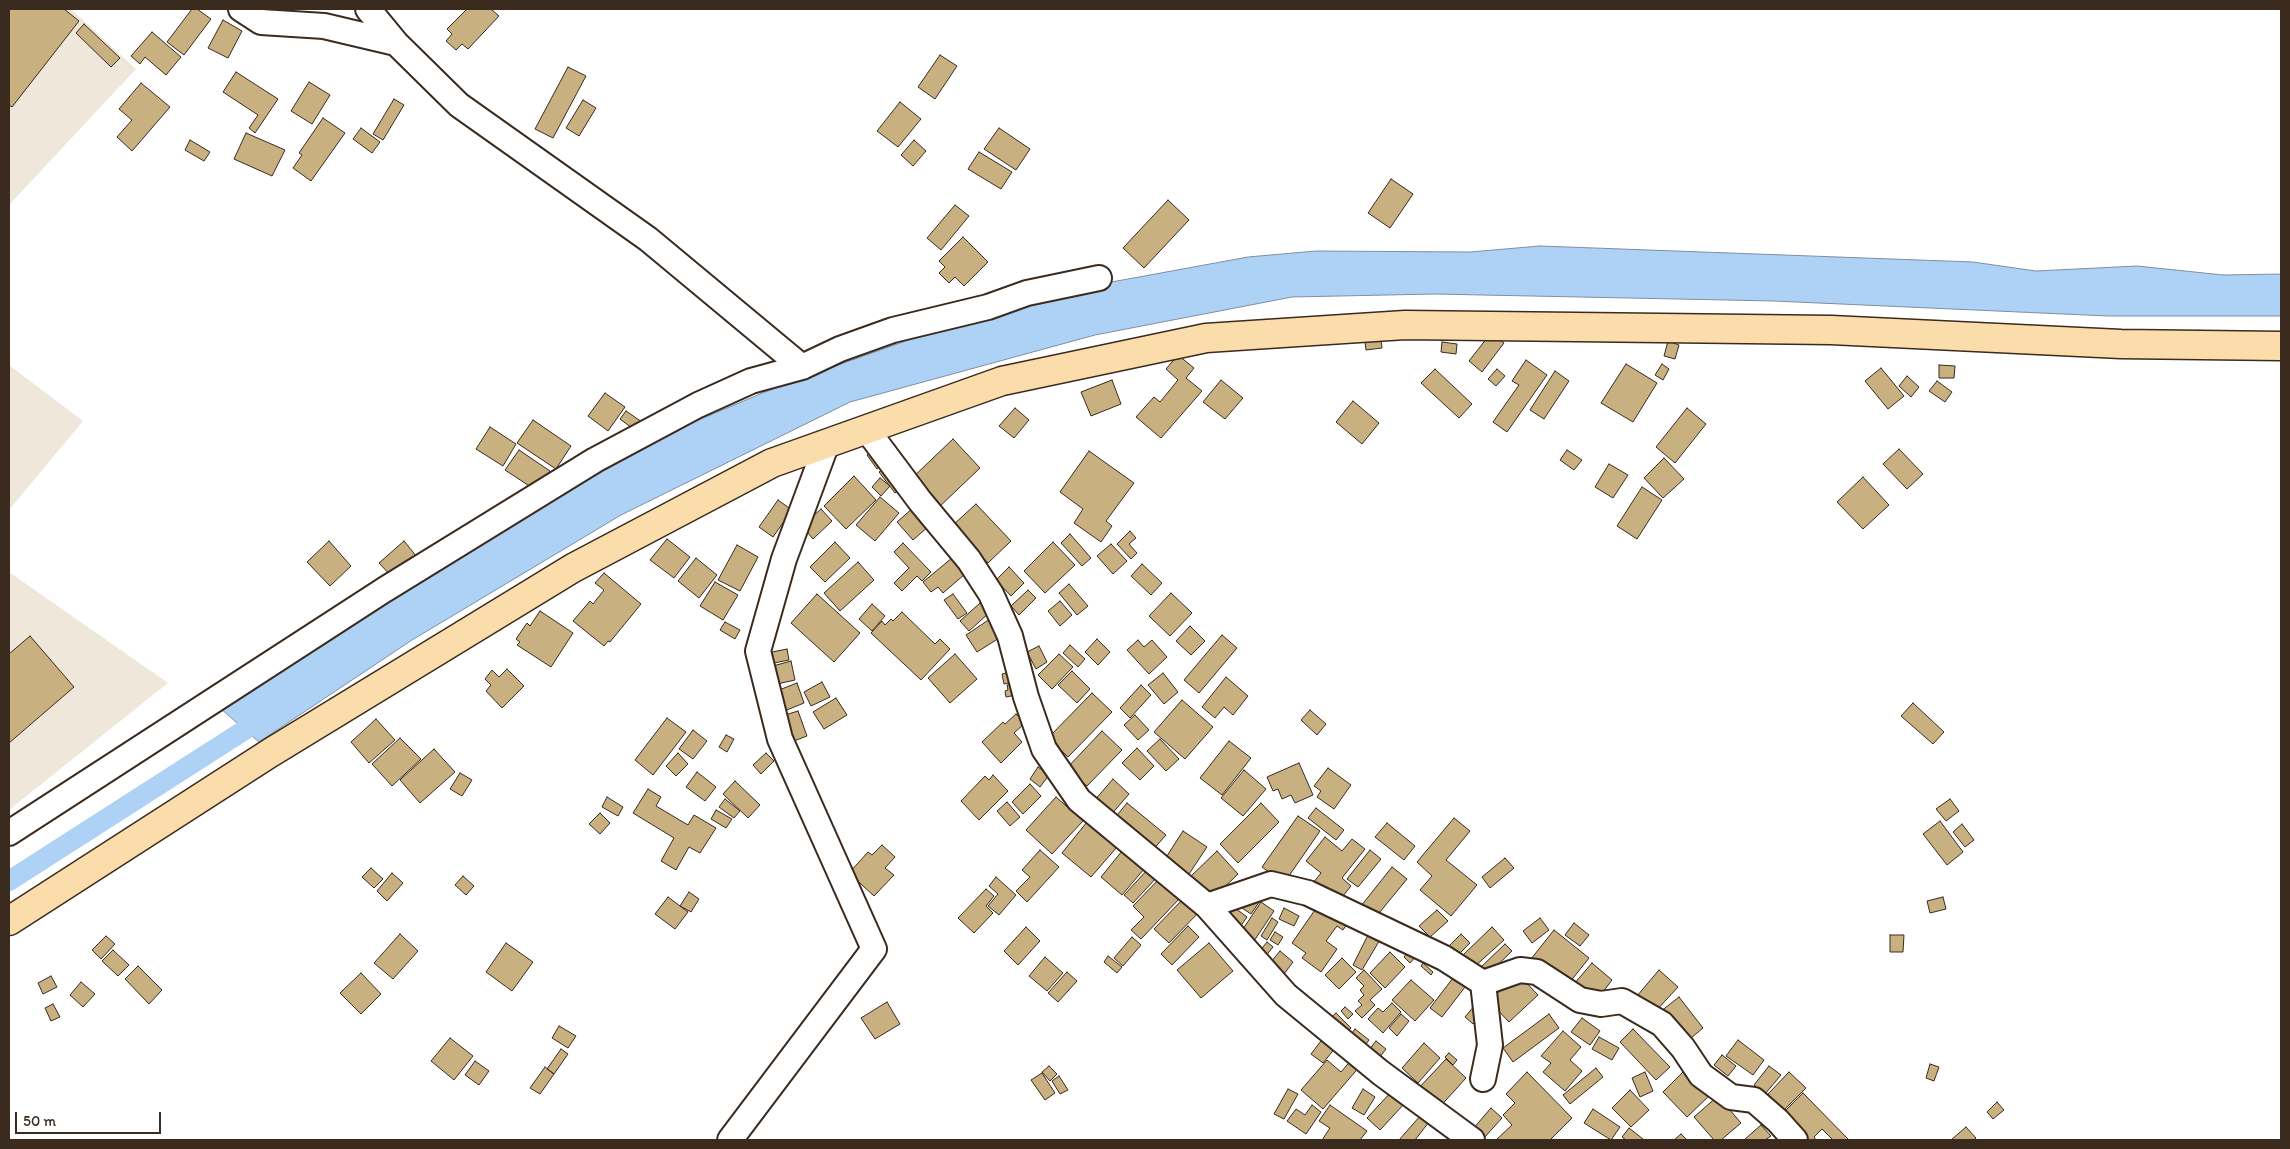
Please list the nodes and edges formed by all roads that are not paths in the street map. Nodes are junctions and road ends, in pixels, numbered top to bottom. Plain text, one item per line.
1 (241, 9) edge
2 (368, 9) edge
3 (396, 43) junction
4 (1099, 278) dead end
5 (2281, 346) edge
6 (802, 367) junction
7 (867, 430) junction
8 (827, 444) junction
9 (9, 833) edge
10 (1207, 906) junction
11 (9, 921) edge
12 (1483, 982) junction
13 (1483, 1079) dead end
14 (730, 1140) edge
15 (1472, 1140) edge
16 (1795, 1140) edge

1 - 3 street
2 - 3 street
3 - 6 street
4 - 6 street
5 - 7 main road
6 - 9 street
7 - 8 main road
7 - 10 street
8 - 11 main road
8 - 14 street
10 - 12 street
10 - 15 street
12 - 13 street
12 - 16 street

